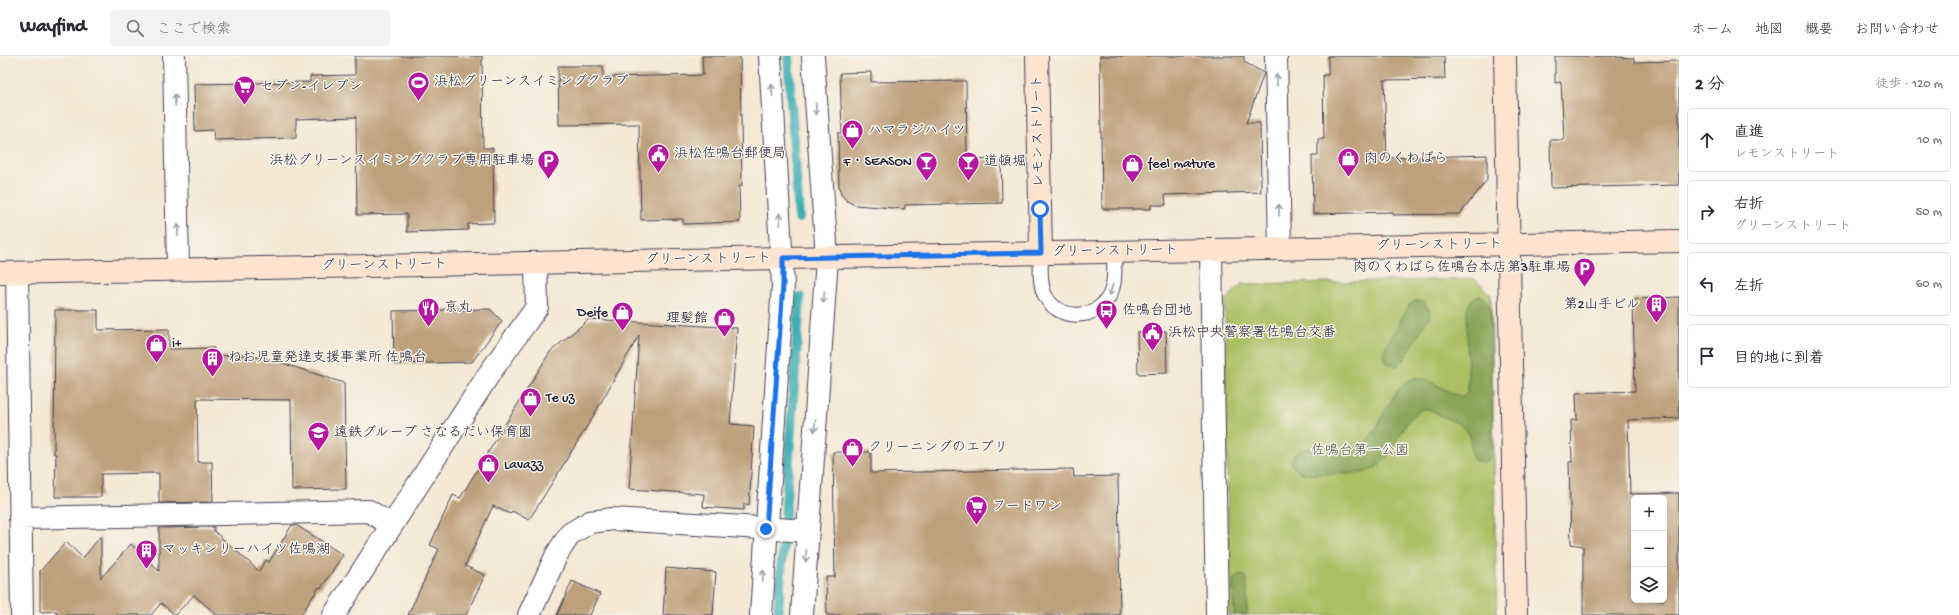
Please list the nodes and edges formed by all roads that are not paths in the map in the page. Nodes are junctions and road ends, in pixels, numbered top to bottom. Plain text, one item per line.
1 (174, 56) edge
2 (770, 56) edge
3 (813, 56) edge
4 (1037, 56) edge
5 (1276, 56) edge
6 (1506, 56) edge
7 (1679, 241) edge
8 (1509, 245) junction
9 (1280, 249) junction
10 (1211, 250) junction
11 (1114, 252) junction
12 (1041, 253) junction
13 (783, 258) junction
14 (827, 258) junction
15 (536, 263) junction
16 (178, 269) junction
17 (8, 273) edge
18 (20, 518) junction
19 (391, 526) junction
20 (766, 529) junction
21 (808, 531) junction
22 (22, 615) edge
23 (334, 615) edge
24 (529, 615) edge
25 (761, 615) edge
26 (802, 615) edge
27 (1216, 615) edge
28 (1516, 615) edge

16 -> 1 street
13 -> 2 street
3 -> 14 street
4 - 12 street, レモンストリート
9 -> 5 street
6 - 8 street
7 - 8 street, グリーンストリート
8 - 9 street, グリーンストリート
8 - 28 street
9 - 10 street, グリーンストリート
10 - 11 street, グリーンストリート
10 - 27 street
11 - 12 street, グリーンストリート
11 -> 12 lane
12 - 14 street, グリーンストリート
13 - 14 street, グリーンストリート
13 - 15 street, グリーンストリート
13 - 20 street
14 -> 21 street
15 - 16 street, グリーンストリート
15 - 19 street
16 - 17 street, グリーンストリート
17 - 18 street
18 - 19 street
18 - 22 street
19 - 23 street
20 - 21 street
20 - 24 street
25 -> 20 street
21 -> 26 street

